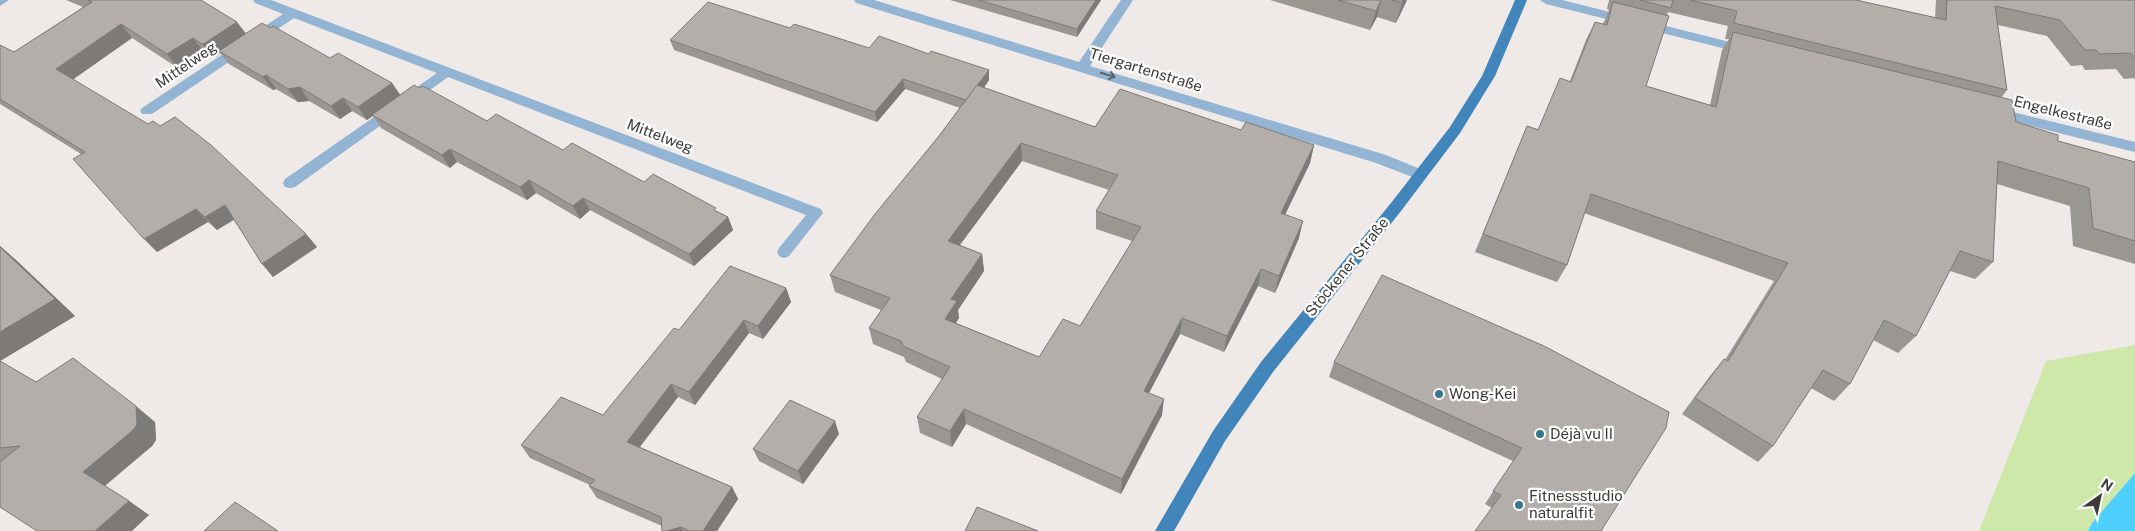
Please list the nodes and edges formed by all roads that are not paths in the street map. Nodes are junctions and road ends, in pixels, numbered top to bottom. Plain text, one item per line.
1 (3, 0) edge
2 (259, 0) edge
3 (860, 0) edge
4 (1127, 0) edge
5 (1521, 0) edge
6 (1546, 0) edge
7 (0, 2) edge
8 (293, 13) junction
9 (1762, 54) edge
10 (1082, 68) junction
11 (447, 72) junction
12 (1982, 109) edge
13 (148, 111) dead end
14 (2135, 148) edge
15 (1420, 175) junction
16 (290, 183) dead end
17 (784, 252) dead end
18 (1164, 531) edge

1 - 7 street
2 - 8 street, Mittelweg
3 - 10 street, Tiergartenstraße
4 - 10 street
5 - 15 main road, Stöckener Straße
6 - 9 street
8 - 11 street, Mittelweg
8 - 13 street, Mittelweg
10 -> 15 street, Tiergartenstraße
11 - 16 street
11 - 17 street, Mittelweg
12 - 14 street, Engelkestraße
15 - 18 main road, Stöckener Straße

